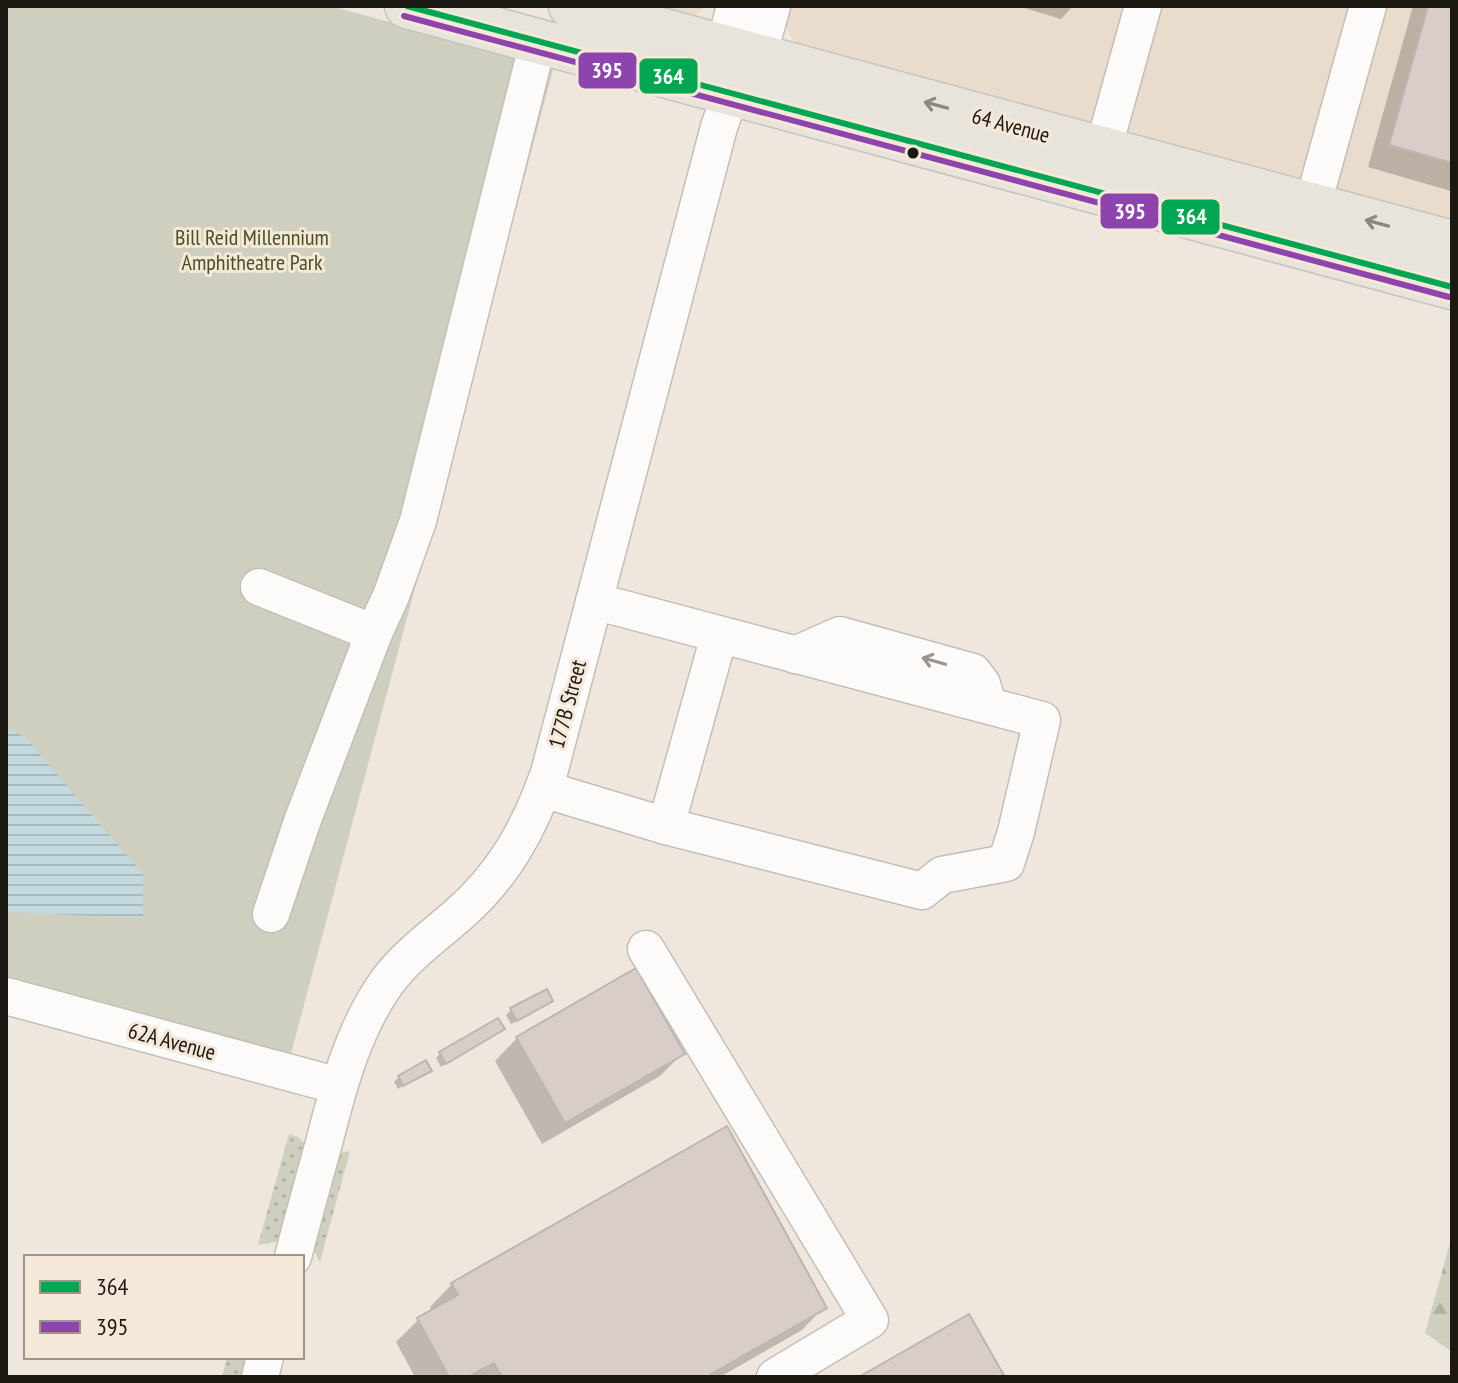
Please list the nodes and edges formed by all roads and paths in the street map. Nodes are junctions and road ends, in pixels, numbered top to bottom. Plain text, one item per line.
1 (407, 6) edge
2 (571, 6) edge
3 (735, 6) edge
4 (772, 6) edge
5 (1143, 6) edge
6 (1368, 6) edge
7 (538, 42) junction
8 (741, 52) junction
9 (731, 93) junction
10 (1103, 150) junction
11 (1319, 182) dead end
12 (1452, 243) edge
13 (1452, 287) edge
14 (259, 587) dead end
15 (594, 601) junction
16 (374, 633) junction
17 (719, 636) junction
18 (543, 789) junction
19 (666, 826) junction
20 (271, 914) dead end
21 (646, 949) dead end
22 (6, 996) edge
23 (339, 1086) junction
24 (294, 1255) edge
25 (775, 1377) edge

1 - 7 main road, 64 Avenue
2 - 8 main road, 64 Avenue
3 - 8 street, 177B Street
4 - 8 street, 177B Street
5 - 10 street
6 - 11 street
7 - 9 main road, 64 Avenue
7 - 16 street
8 - 9 street, 177B Street
10 -> 8 main road, 64 Avenue
9 - 13 main road, 64 Avenue
9 - 15 street, 177B Street
12 -> 10 main road, 64 Avenue
14 - 16 street
15 - 17 street
15 - 18 street, 177B Street
16 - 20 street
17 - 19 street
17 - 19 street
18 - 19 street
18 - 23 street, 177B Street
21 - 25 street
22 - 23 street, 62A Avenue
23 - 24 street, 177B Street

